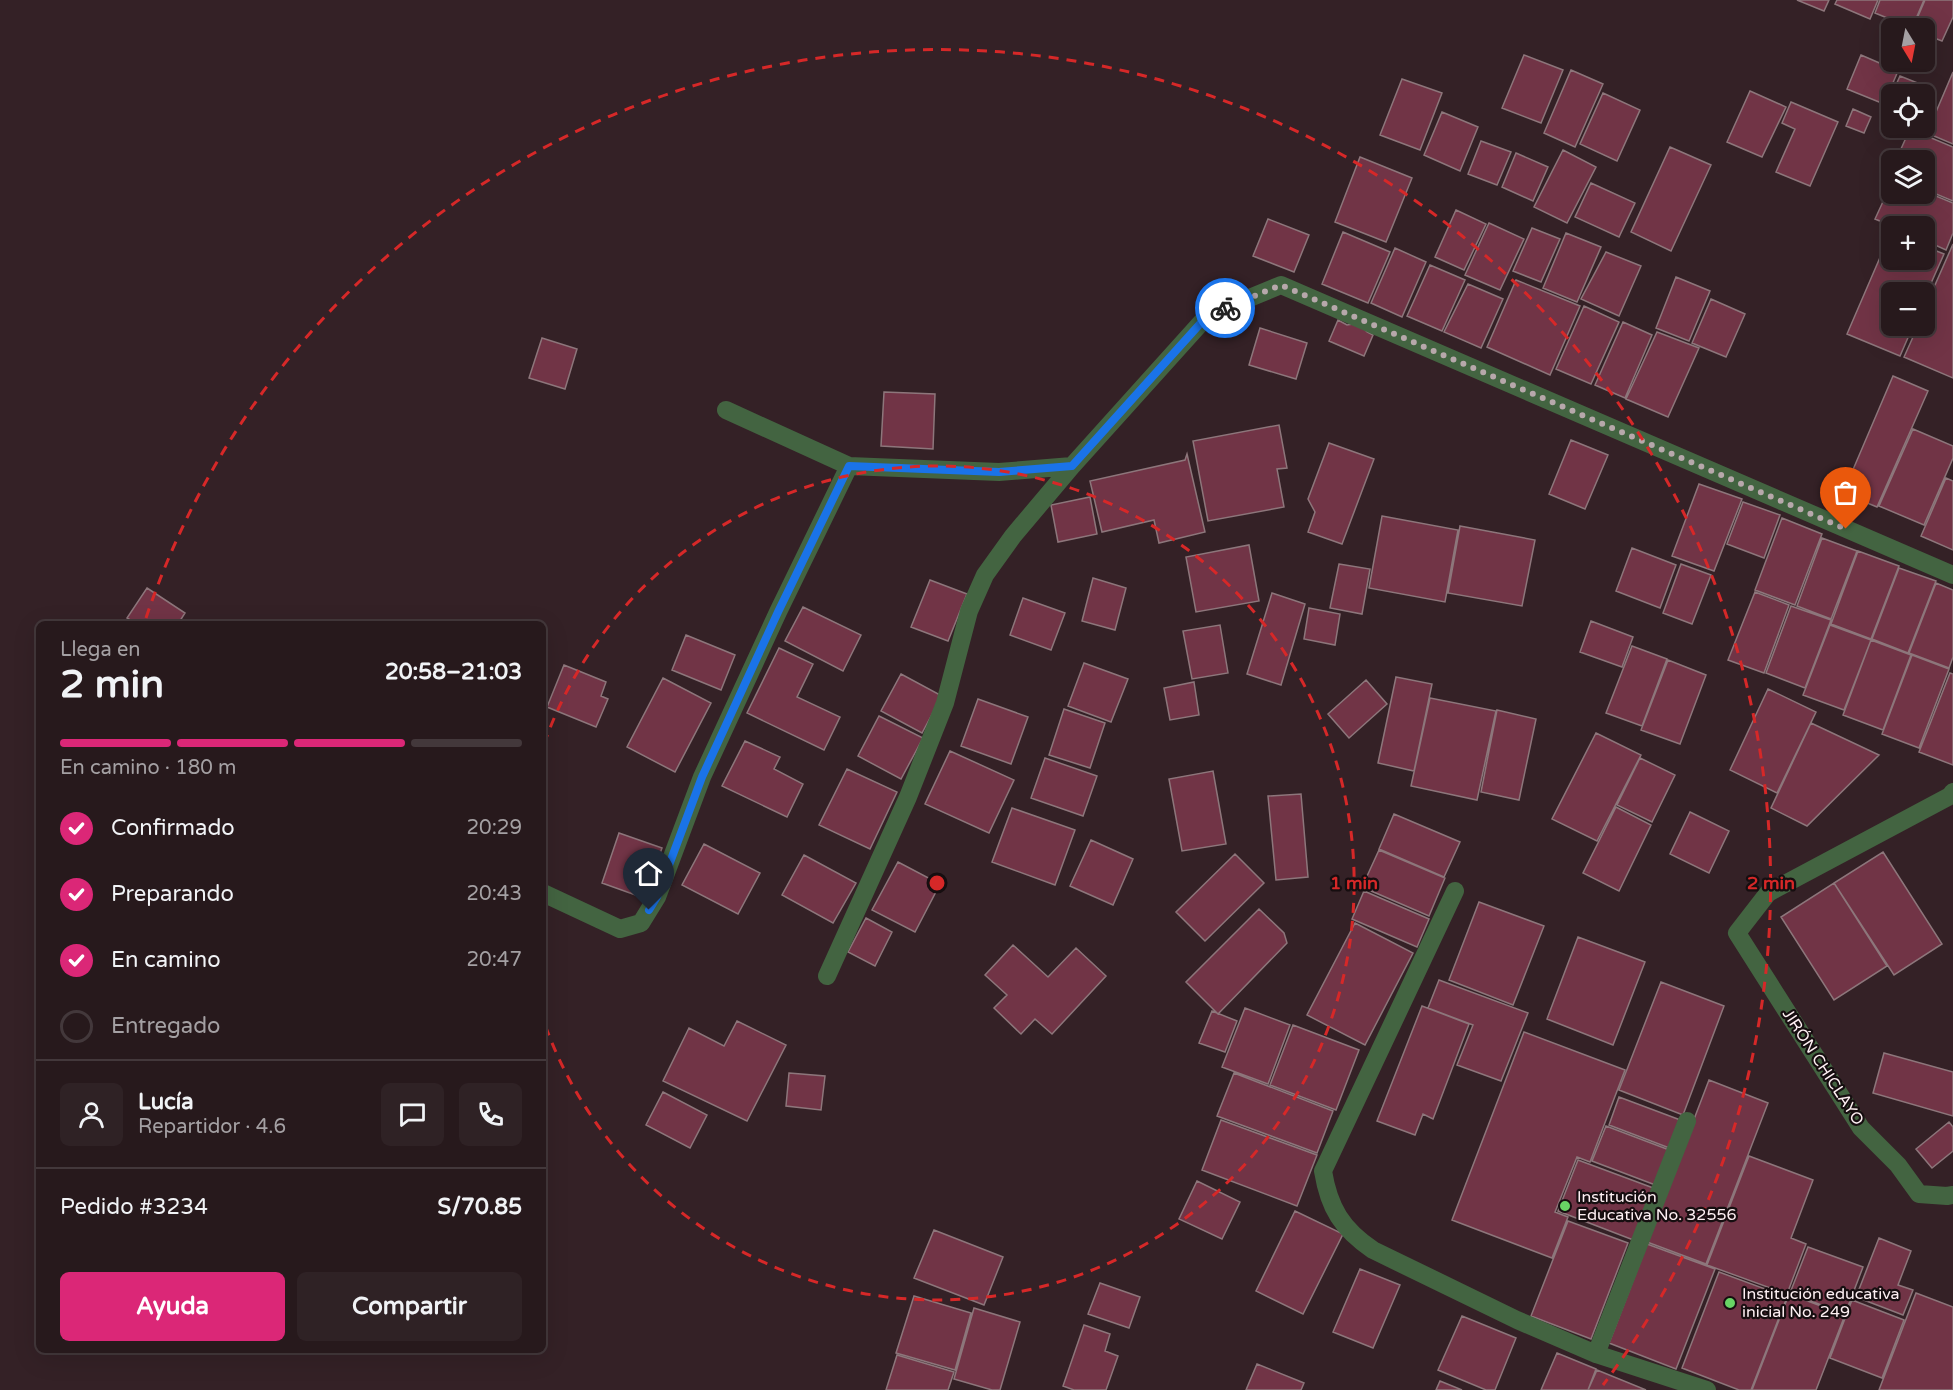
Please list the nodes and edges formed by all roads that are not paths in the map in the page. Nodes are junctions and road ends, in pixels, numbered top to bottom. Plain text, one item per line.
1 (726, 410) dead end
2 (849, 466) junction
3 (1072, 466) junction
4 (1953, 575) edge
5 (1953, 792) edge
6 (1455, 891) dead end
7 (546, 894) edge
8 (827, 976) dead end
9 (1687, 1121) dead end
10 (1953, 1195) edge
11 (1596, 1354) junction
12 (1707, 1390) edge

1 - 2 street
2 - 3 street
2 - 7 street
3 - 4 street
3 - 8 street
5 - 10 street, JIRÓN CHICLAYO
6 - 11 street
9 - 11 street
11 - 12 street

